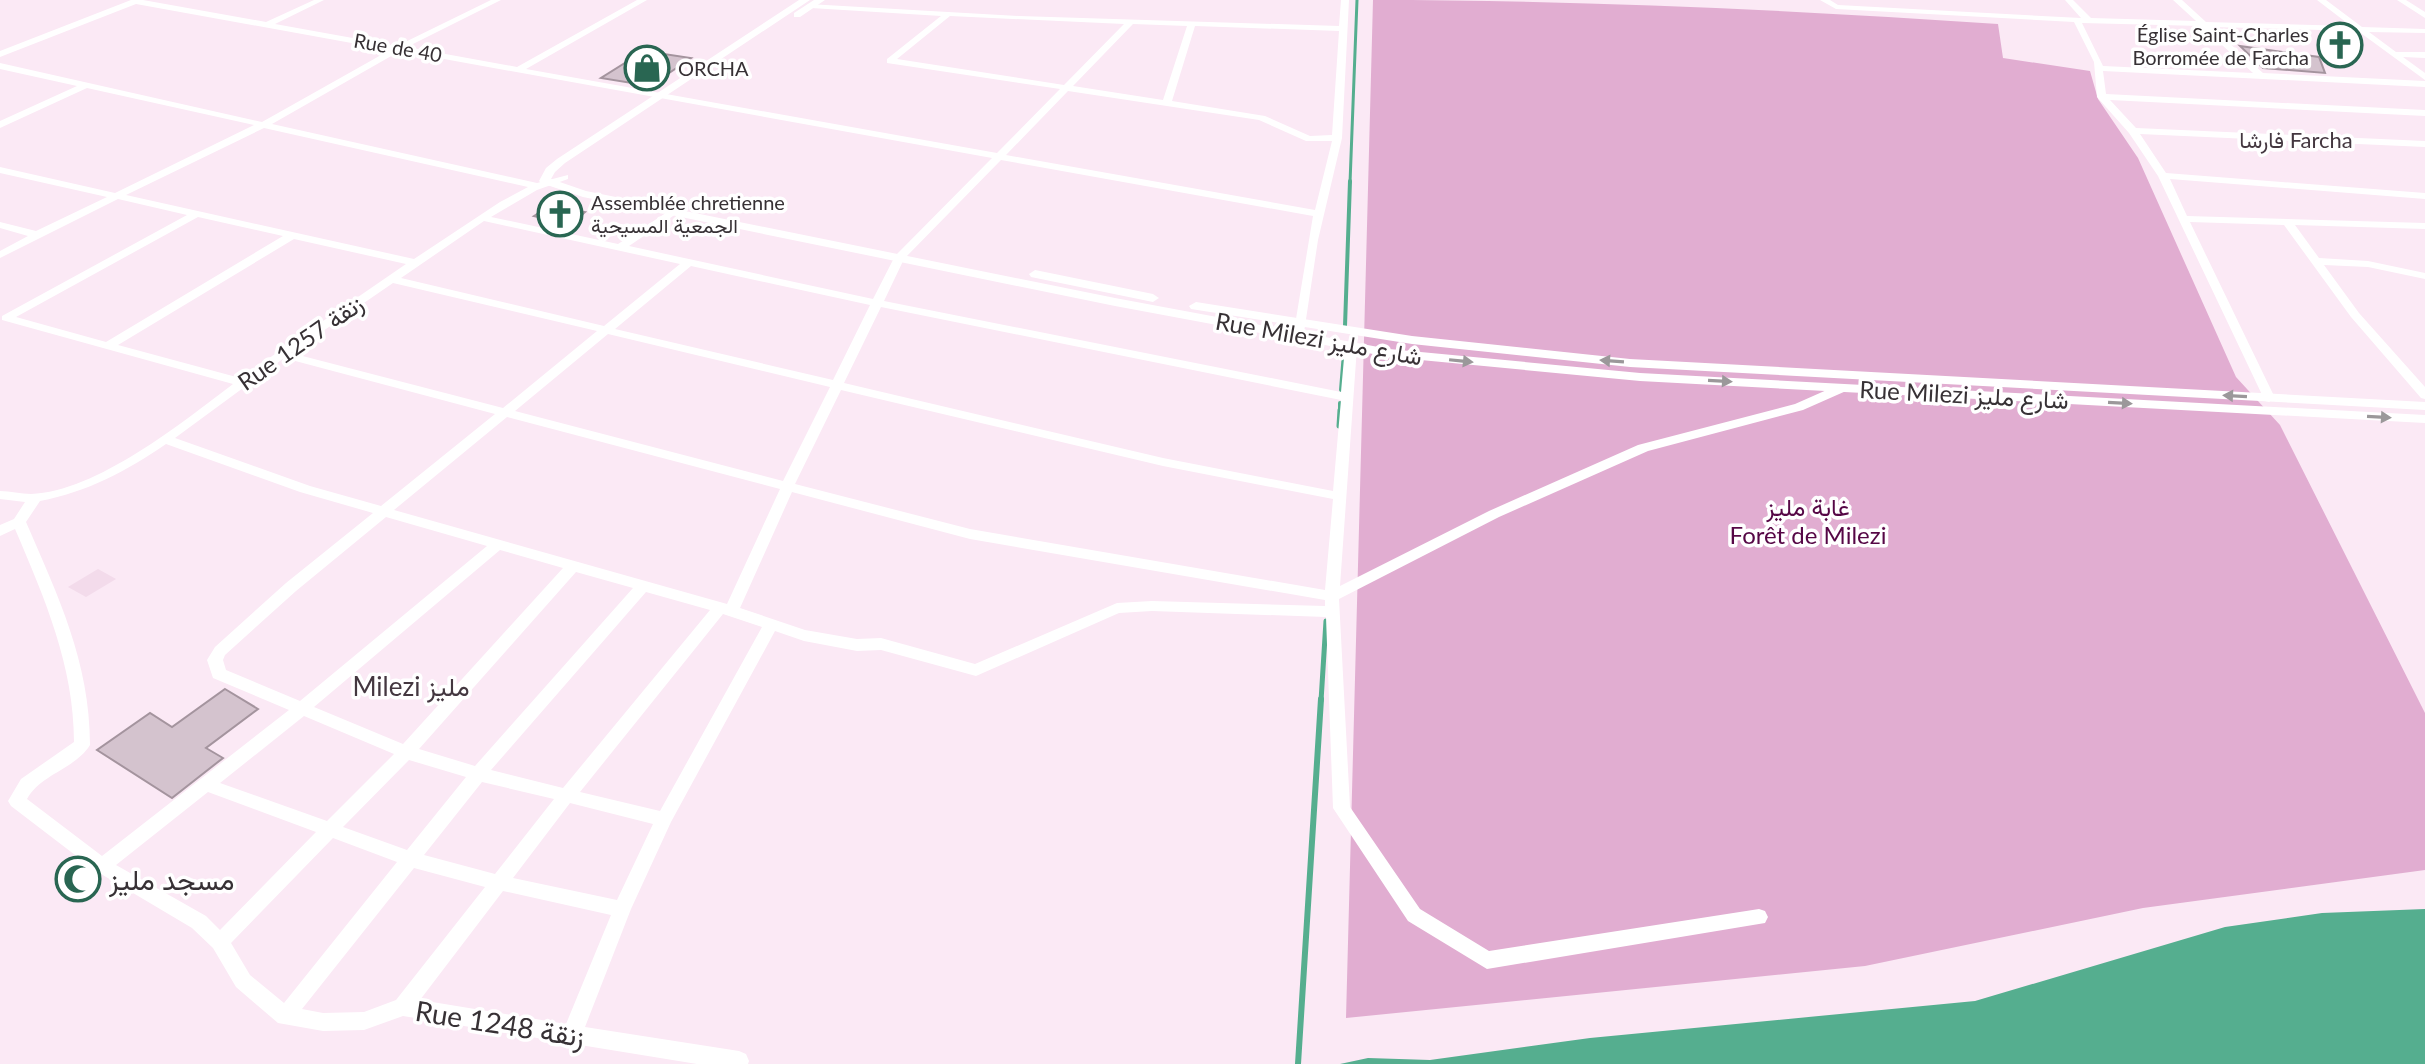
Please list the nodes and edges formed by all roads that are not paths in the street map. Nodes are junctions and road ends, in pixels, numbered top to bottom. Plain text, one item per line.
1 (136, 0) edge
2 (320, 0) edge
3 (497, 0) edge
4 (643, 0) edge
5 (1345, 0) edge
6 (1824, 0) edge
7 (2069, 0) edge
8 (2177, 0) edge
9 (2321, 0) edge
10 (2401, 0) edge
11 (812, 2) edge
12 (948, 14) junction
13 (2425, 16) edge
14 (2083, 20) junction
15 (1131, 22) junction
16 (2204, 23) junction
17 (265, 25) junction
18 (1191, 25) junction
19 (1343, 29) junction
20 (2359, 29) junction
21 (2425, 31) edge
22 (401, 47) junction
23 (0, 54) edge
24 (2392, 54) junction
25 (2425, 55) edge
26 (0, 66) edge
27 (2099, 68) junction
28 (518, 70) junction
29 (2259, 74) junction
30 (2425, 77) edge
31 (2425, 84) edge
32 (86, 85) junction
33 (1067, 88) junction
34 (2102, 97) junction
35 (665, 98) junction
36 (1167, 103) junction
37 (2425, 113) edge
38 (266, 123) junction
39 (0, 125) edge
40 (2133, 131) junction
41 (1337, 138) junction
42 (2425, 144) edge
43 (996, 156) junction
44 (0, 170) edge
45 (2163, 176) junction
46 (564, 177) junction
47 (539, 183) junction
48 (115, 195) junction
49 (2425, 196) edge
50 (672, 212) junction
51 (196, 214) junction
52 (1318, 214) junction
53 (483, 218) junction
54 (2182, 219) junction
55 (2287, 222) junction
56 (0, 225) edge
57 (2425, 226) edge
58 (37, 235) junction
59 (291, 236) junction
60 (619, 248) junction
61 (903, 253) junction
62 (0, 255) edge
63 (2317, 261) junction
64 (416, 263) junction
65 (688, 263) junction
66 (2425, 276) edge
67 (391, 279) junction
68 (876, 303) junction
69 (3, 320) edge
70 (1300, 331) junction
71 (604, 332) junction
72 (107, 346) junction
73 (1351, 347) junction
74 (282, 354) junction
75 (241, 382) junction
76 (836, 385) junction
77 (1842, 388) junction
78 (2425, 395) edge
79 (1346, 397) junction
80 (2269, 398) junction
81 (2425, 406) edge
82 (506, 413) junction
83 (2425, 419) edge
84 (167, 440) junction
85 (787, 487) junction
86 (0, 495) edge
87 (1338, 496) junction
88 (33, 501) junction
89 (385, 513) junction
90 (19, 522) junction
91 (0, 531) edge
92 (496, 546) junction
93 (571, 568) junction
94 (641, 588) junction
95 (1333, 604) junction
96 (725, 610) junction
97 (770, 626) junction
98 (300, 710) junction
99 (406, 752) junction
100 (478, 774) junction
101 (207, 785) junction
102 (566, 796) junction
103 (664, 819) junction
104 (331, 832) junction
105 (410, 859) junction
106 (102, 866) junction
107 (501, 883) junction
108 (622, 909) junction
109 (1759, 917) dead end
110 (220, 942) junction
111 (403, 1007) junction
112 (285, 1016) junction
113 (572, 1034) junction
114 (739, 1061) dead end

1 - 17 street, Rue de 40
1 - 23 street
2 - 17 street
3 - 22 street
4 - 28 street
5 - 19 street
6 - 14 street
7 - 14 street
8 - 16 street
9 - 20 street
10 - 13 street
11 - 12 street
11 - 35 street
12 - 15 street
12 - 33 street
14 - 16 street
14 - 27 street
15 - 18 street
15 - 33 street
16 - 20 street
16 - 29 street
17 - 22 street, Rue de 40
18 - 19 street
18 - 36 street
19 - 41 street
20 - 21 street
20 - 24 street
22 - 28 street, Rue de 40
22 - 38 street
24 - 25 street
24 - 30 street
26 - 32 street
27 - 29 street
27 - 34 street
28 - 35 street, Rue de 40
29 - 31 street
32 - 38 street
32 - 39 street
33 - 36 street
33 - 43 street
34 - 37 street
34 - 40 street
35 - 43 street, Rue de 40
35 - 46 street
35 - 47 street
36 - 41 street
38 - 47 street
38 - 48 street
40 - 42 street
40 - 45 street
41 - 52 street
43 - 52 street, Rue de 40
43 - 61 street
44 - 48 street
45 - 49 street
45 - 54 street
46 - 47 street, Rue 1257 زنقة
46 - 61 street, Rue Milezi شارع مليز
47 - 50 street, Rue Milezi شارع مليز
47 - 53 street, Rue 1257 زنقة
48 - 51 street
48 - 58 street
50 - 60 street
50 - 61 street, Rue Milezi شارع مليز
51 - 59 street
51 - 69 street
52 - 70 street
53 - 60 street
53 - 64 street, Rue 1257 زنقة
54 - 55 street
54 - 80 street
55 - 57 street
55 - 63 street
56 - 58 street
58 - 62 street
59 - 64 street
59 - 72 street
60 - 65 street
61 - 68 street
61 - 70 street, Rue Milezi شارع مليز
63 - 66 street
63 - 78 street
64 - 67 street, Rue 1257 زنقة
65 - 68 street
65 - 71 street
67 - 71 street
67 - 74 street, Rue 1257 زنقة
68 - 76 street
68 - 79 street
69 - 72 street
70 - 73 street, Rue Milezi شارع مليز
80 -> 70 street, Rue Milezi شارع مليز
71 - 76 street
71 - 82 street
72 - 75 street
73 -> 77 street, Rue Milezi شارع مليز
73 - 79 street
74 - 75 street, Rue 1257 زنقة
74 - 82 street
75 - 84 street, Rue 1257 زنقة
76 - 85 street
76 - 87 street
77 -> 83 street, Rue Milezi شارع مليز
77 - 95 street
79 - 87 street
80 - 81 street, Rue Milezi شارع مليز
82 - 85 street
82 - 89 street
84 - 88 street, Rue 1257 زنقة
84 - 89 street
85 - 95 street
85 - 96 street
86 - 88 street
87 - 95 street
88 - 90 street
89 - 92 street
89 - 98 street
90 - 91 street
90 - 106 street
92 - 93 street
92 - 98 street
93 - 94 street
93 - 99 street
94 - 96 street
94 - 100 street
95 - 97 street
95 - 109 street
96 - 97 street
96 - 102 street
97 - 103 street
98 - 99 street
98 - 101 street
99 - 100 street
99 - 104 street
100 - 102 street
100 - 105 street
101 - 104 street
101 - 106 street
102 - 103 street
102 - 107 street
103 - 108 street
104 - 105 street
104 - 110 street
105 - 107 street
105 - 112 street
106 - 110 street
107 - 108 street
107 - 111 street
108 - 113 street
110 - 112 street
111 - 112 street, Rue 1248 زنقة
111 - 113 street, Rue 1248 زنقة
113 - 114 street, Rue 1248 زنقة

